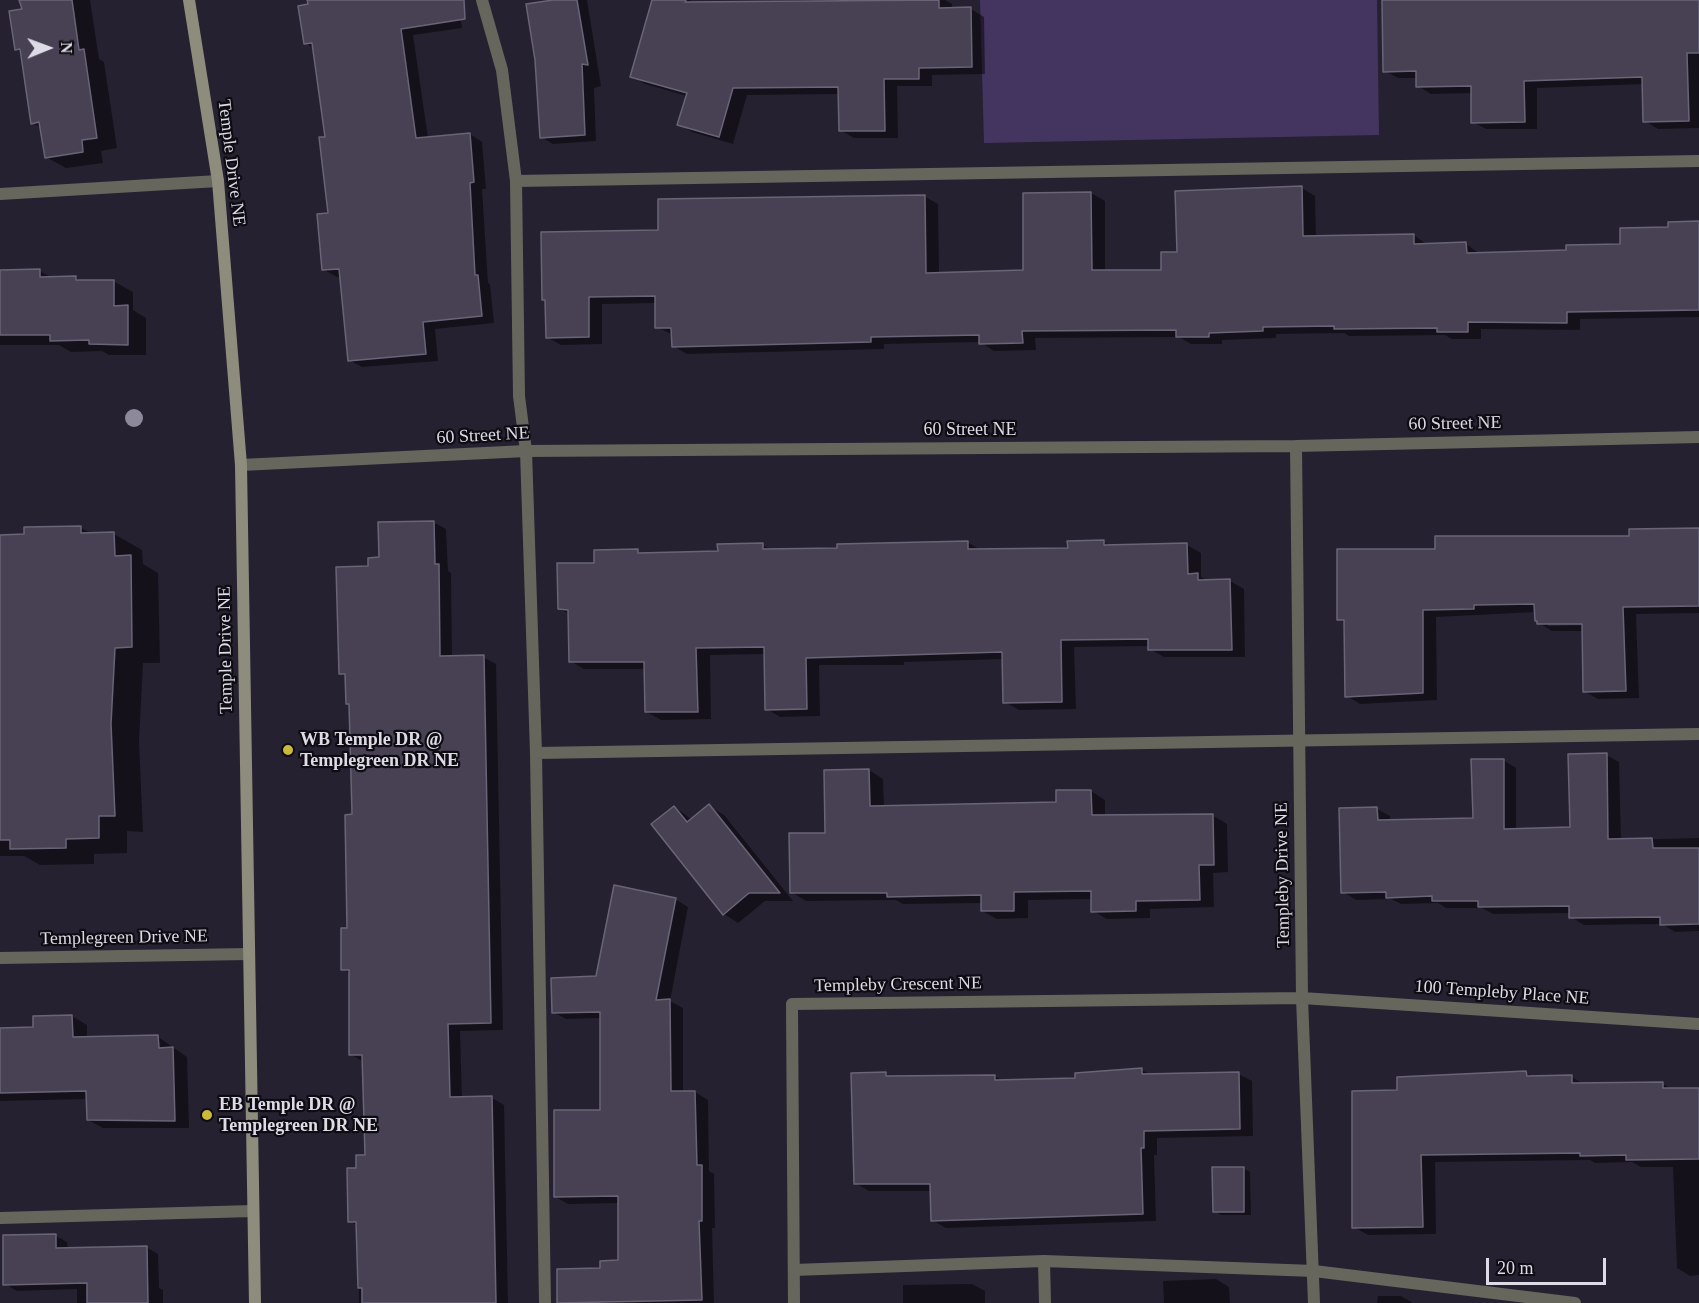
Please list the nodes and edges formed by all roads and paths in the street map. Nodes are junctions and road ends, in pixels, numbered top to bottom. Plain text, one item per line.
1 (189, 0) edge
2 (482, 0) edge
3 (1699, 161) edge
4 (218, 181) junction
5 (516, 181) junction
6 (0, 194) edge
7 (1699, 437) edge
8 (1296, 446) junction
9 (526, 451) junction
10 (241, 465) junction
11 (1699, 734) edge
12 (1300, 740) junction
13 (536, 753) junction
14 (249, 954) junction
15 (0, 958) edge
16 (1302, 998) junction
17 (1699, 1024) edge
18 (253, 1211) junction
19 (0, 1218) edge
20 (1044, 1262) junction
21 (794, 1270) junction
22 (1314, 1272) junction
23 (255, 1303) edge
24 (545, 1303) edge
25 (794, 1303) edge
26 (1045, 1303) edge
27 (1314, 1303) edge
28 (1575, 1303) edge

1 - 4 street, Temple Drive NE
2 - 5 street
3 - 5 street
4 - 6 street
4 - 10 street, Temple Drive NE
5 - 9 street
7 - 8 street, 60 Street NE
8 - 9 street, 60 Street NE
8 - 12 street, Templeby Drive NE
9 - 10 street, 60 Street NE
9 - 13 street
10 - 14 street, Temple Drive NE
11 - 12 street
12 - 13 street
12 - 16 street, Templeby Drive NE
13 - 24 street
14 - 15 street, Templegreen Drive NE
14 - 18 street, Temple Drive NE
16 - 17 street, 100 Templeby Place NE
16 - 21 street, Templeby Crescent NE
16 - 22 street, Templeby Drive NE
18 - 19 street
18 - 23 street, Temple Drive NE
20 - 21 street
20 - 22 street
20 - 26 street
21 - 25 street, Templeby Crescent NE
22 - 27 street, Templeby Drive NE
22 - 28 street

